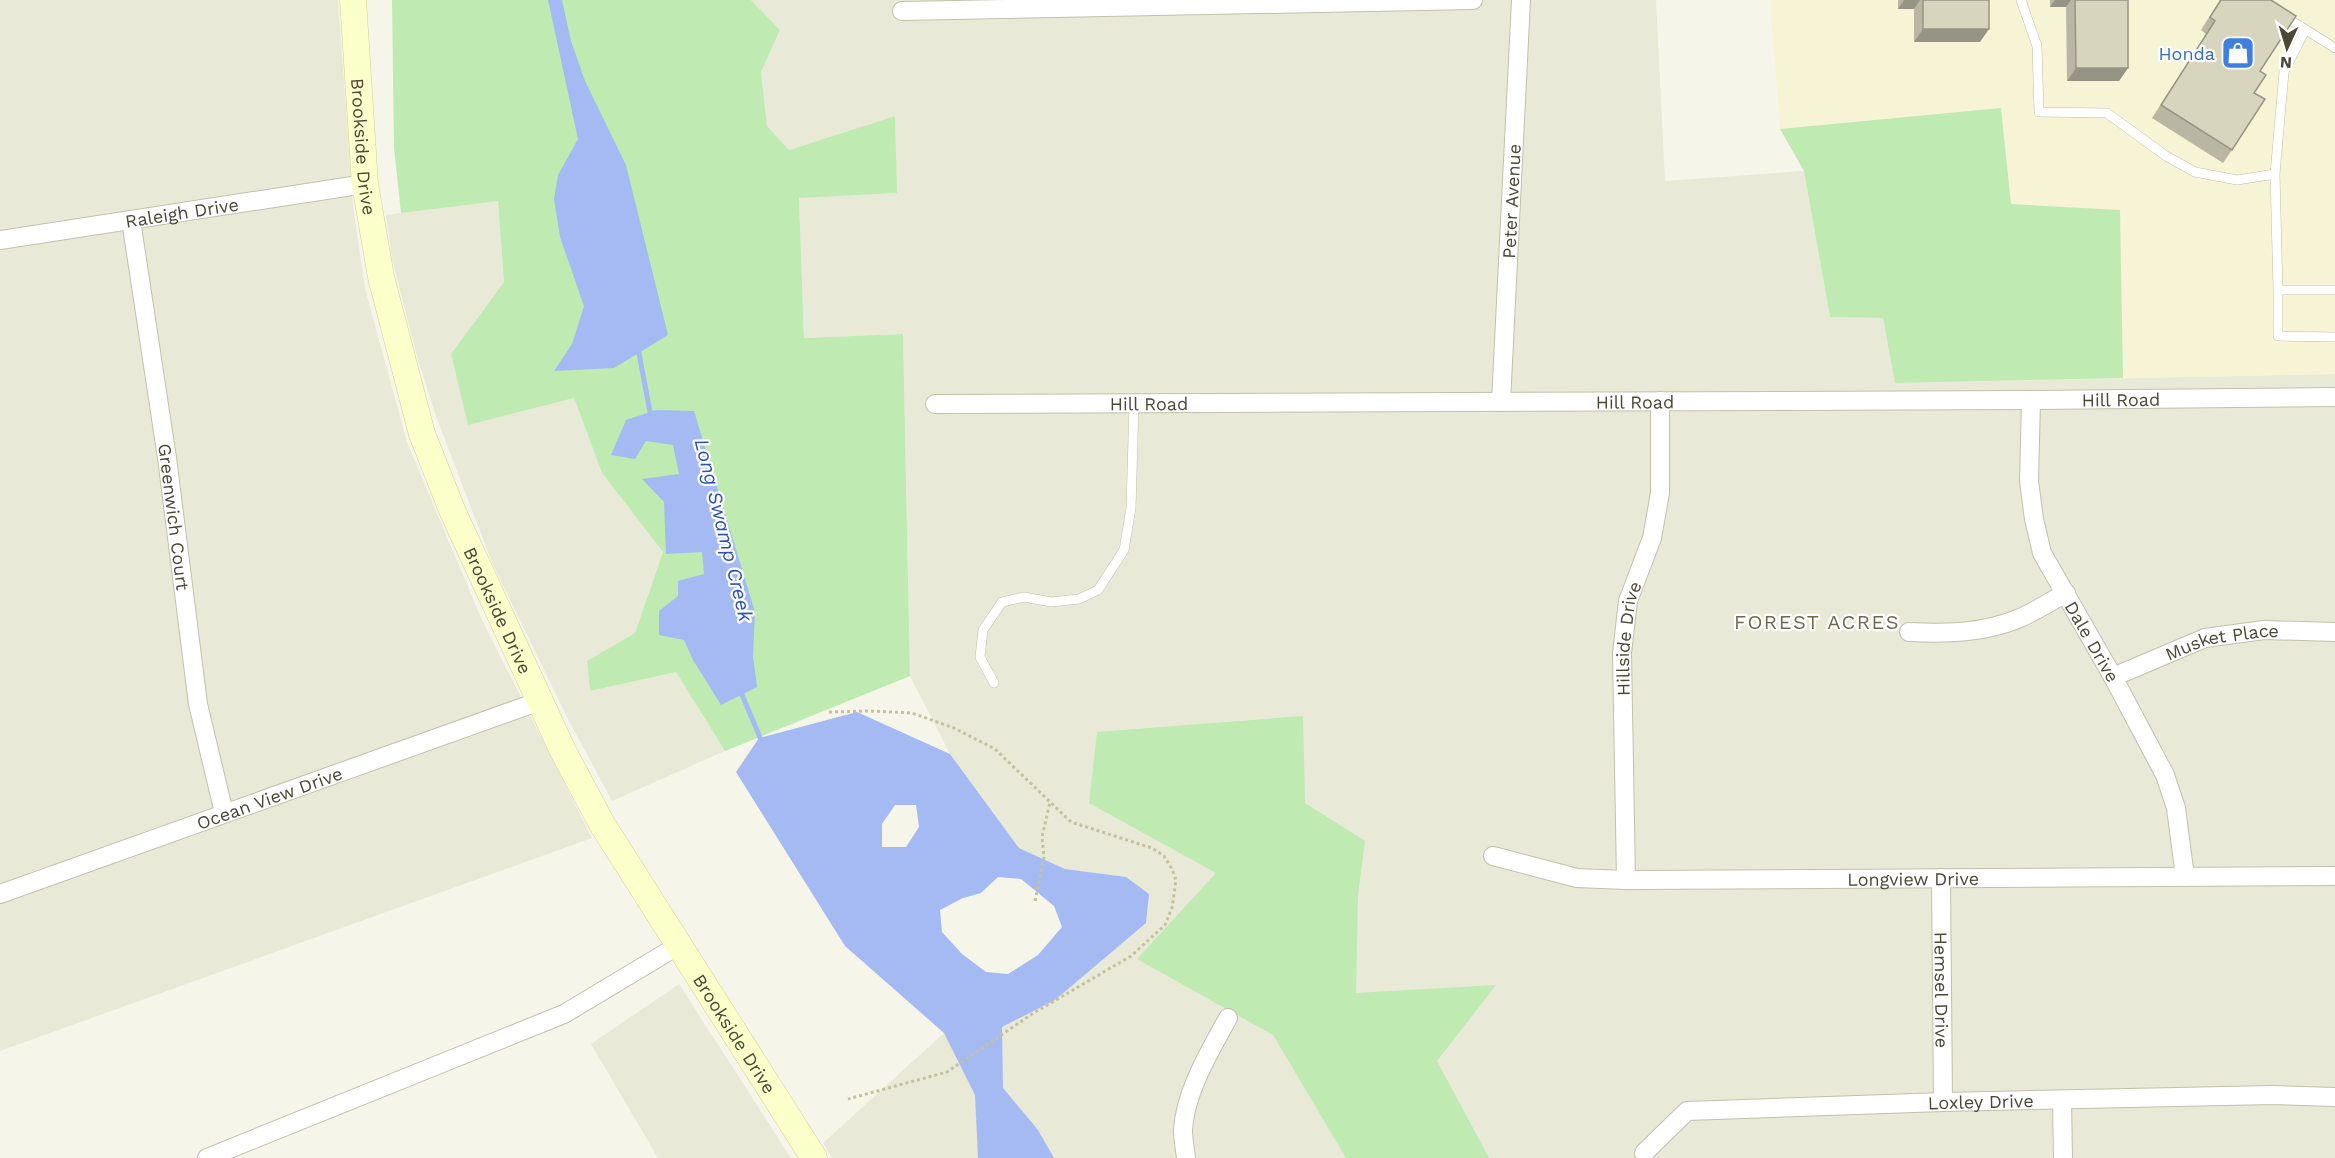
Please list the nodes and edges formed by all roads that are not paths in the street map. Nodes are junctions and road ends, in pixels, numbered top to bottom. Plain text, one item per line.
1 (353, 0) edge
2 (1473, 0) edge
3 (1521, 0) edge
4 (2021, 0) edge
5 (902, 11) dead end
6 (2276, 12) edge
7 (2306, 30) junction
8 (2335, 48) edge
9 (2275, 174) junction
10 (365, 184) junction
11 (131, 220) junction
12 (0, 240) edge
13 (2278, 290) junction
14 (2335, 290) edge
15 (2335, 336) edge
16 (2335, 397) edge
17 (2031, 400) junction
18 (1660, 401) junction
19 (1502, 402) junction
20 (1134, 403) junction
21 (935, 404) dead end
22 (2066, 593) junction
23 (1908, 632) dead end
24 (2335, 632) edge
25 (2113, 677) junction
26 (994, 683) dead end
27 (540, 700) junction
28 (224, 813) junction
29 (1493, 856) dead end
30 (2335, 876) edge
31 (2185, 877) junction
32 (1941, 878) junction
33 (1626, 880) junction
34 (0, 894) edge
35 (679, 945) junction
36 (1228, 1018) dead end
37 (2335, 1097) edge
38 (2062, 1100) junction
39 (1943, 1102) junction
40 (1644, 1153) dead end
41 (207, 1158) edge
42 (814, 1158) edge
43 (1186, 1158) edge
44 (2062, 1158) edge

1 - 10 street, Brookside Drive
2 - 5 street
3 - 19 street, Peter Avenue
4 - 9 lane
6 - 7 lane
7 - 8 lane
7 - 9 lane
9 - 13 lane
10 - 11 street, Raleigh Drive
10 - 27 street, Brookside Drive
11 - 12 street, Raleigh Drive
11 - 28 street, Greenwich Court
13 - 14 lane
13 - 15 lane
16 - 17 street, Hill Road
17 - 18 street, Hill Road
17 - 22 street, Dale Drive
18 - 19 street, Hill Road
18 - 33 street, Hillside Drive
19 - 20 street, Hill Road
20 - 21 street, Hill Road
20 - 26 lane
22 - 23 street
22 - 25 street, Dale Drive
24 - 25 street, Musket Place
25 - 31 street, Dale Drive
27 - 28 street, Ocean View Drive
27 - 35 street, Brookside Drive
28 - 34 street, Ocean View Drive
29 - 33 street, Longview Drive
30 - 31 street, Longview Drive
31 - 32 street, Longview Drive
32 - 33 street, Longview Drive
32 - 39 street, Hemsel Drive
35 - 41 street
35 - 42 street, Brookside Drive
36 - 43 street
37 - 38 street, Loxley Drive
38 - 39 street, Loxley Drive
38 - 44 street
39 - 40 street, Loxley Drive

